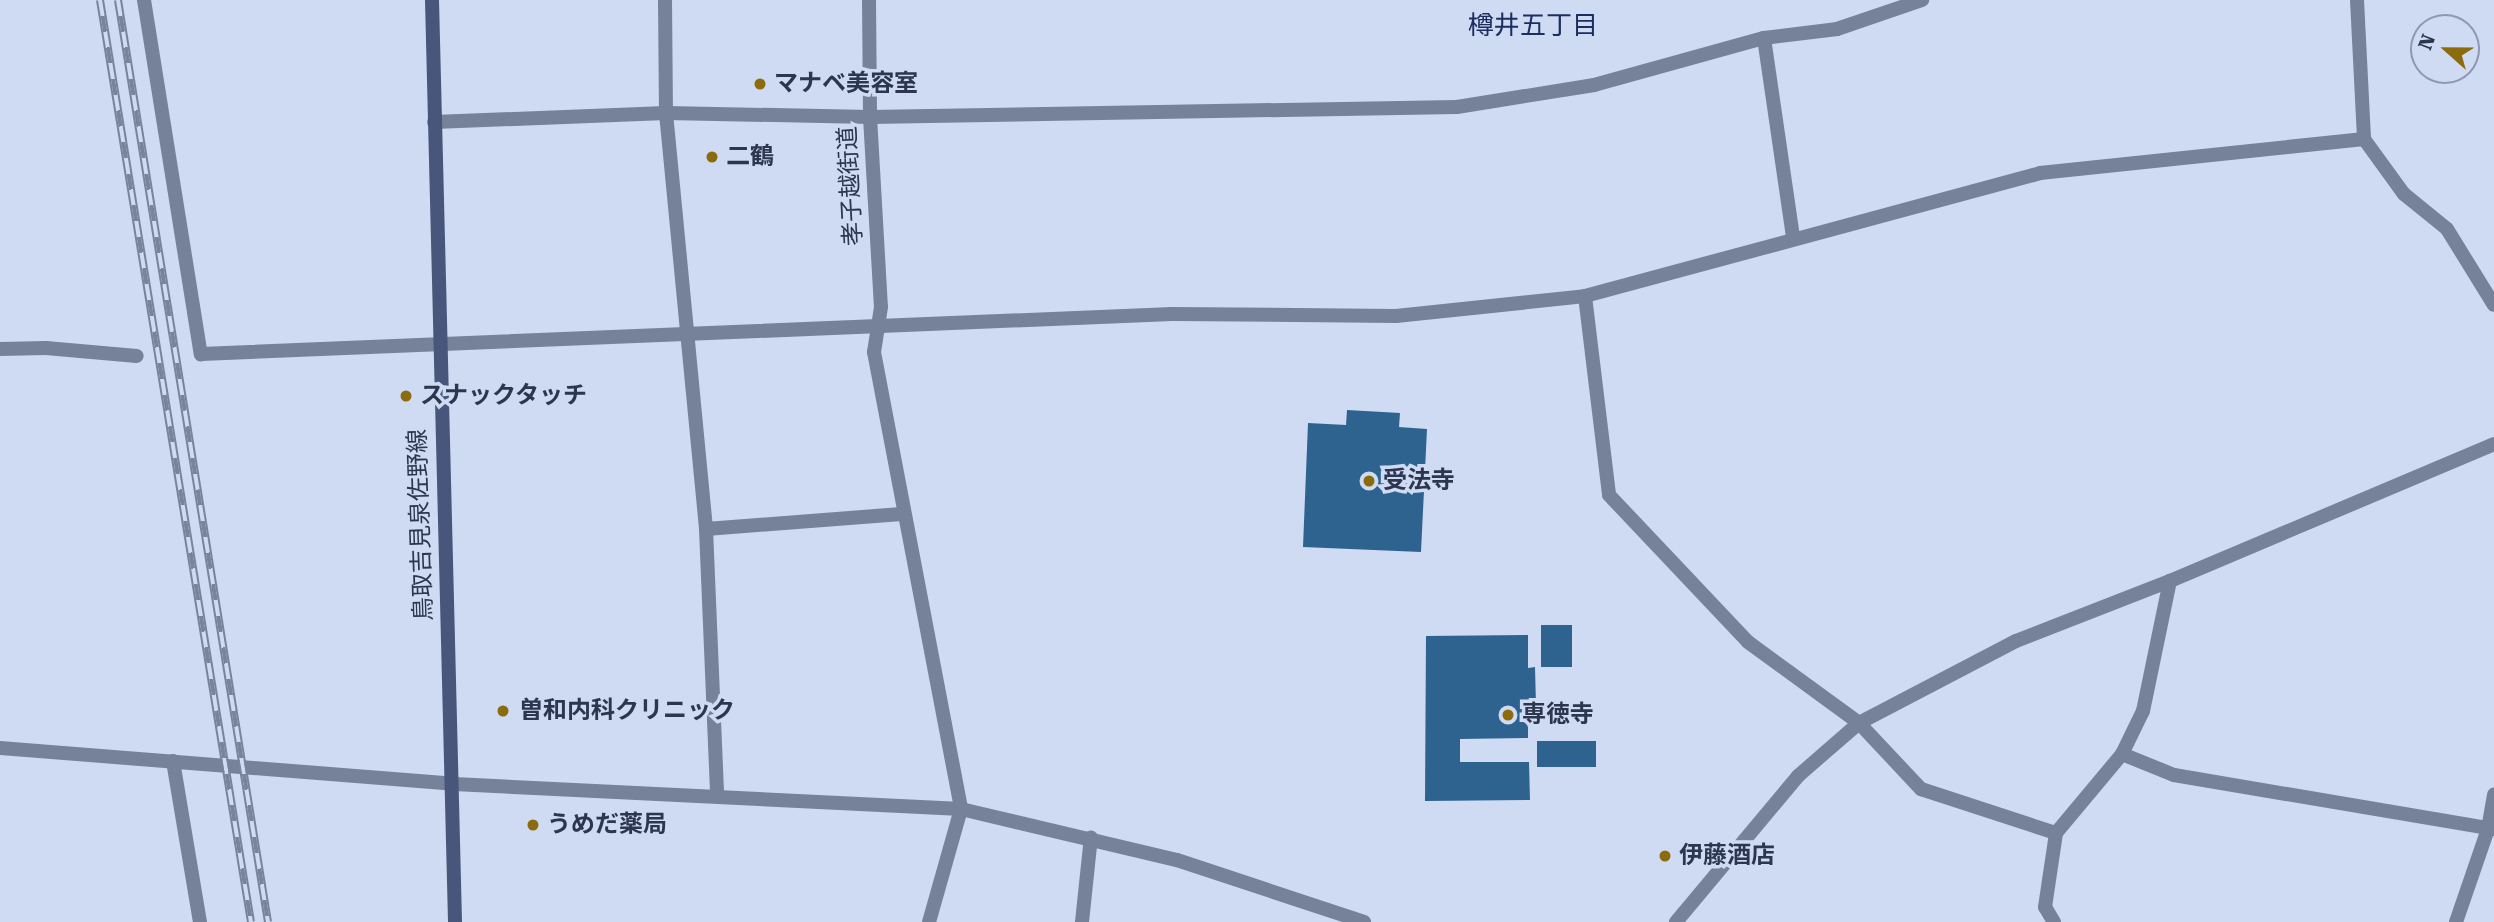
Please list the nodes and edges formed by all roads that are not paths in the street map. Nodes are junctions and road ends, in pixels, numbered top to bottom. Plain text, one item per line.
1 (144, 0) edge
2 (432, 0) edge
3 (665, 0) edge
4 (869, 0) edge
5 (1922, 0) edge
6 (2357, 0) edge
7 (1764, 38) junction
8 (666, 113) junction
9 (870, 117) junction
10 (434, 122) junction
11 (2364, 139) junction
12 (1793, 237) junction
13 (1585, 296) junction
14 (2494, 305) edge
15 (878, 326) junction
16 (688, 335) junction
17 (437, 341) junction
18 (0, 349) edge
19 (137, 356) dead end
20 (2494, 444) edge
21 (901, 514) junction
22 (706, 529) junction
23 (2170, 581) junction
24 (1859, 723) junction
25 (0, 748) edge
26 (2122, 754) junction
27 (173, 761) junction
28 (454, 784) junction
29 (718, 794) junction
30 (2494, 795) edge
31 (961, 809) junction
32 (2491, 829) edge
33 (2056, 833) junction
34 (1091, 837) junction
35 (200, 922) edge
36 (454, 922) edge
37 (929, 922) edge
38 (1082, 922) edge
39 (1364, 922) edge
40 (1676, 922) edge
41 (2054, 922) edge
42 (2456, 922) edge

1 - 17 street
2 - 10 main road, 鳥取吉見泉佐野線
3 - 8 street
4 - 9 street, 孝子越街道
5 - 7 street
6 - 11 street
7 - 9 street
7 - 12 street
8 - 9 street
8 - 10 street
8 - 16 street
9 - 15 street, 孝子越街道
10 - 17 main road, 鳥取吉見泉佐野線
11 - 12 street
11 - 14 street
12 - 13 street
13 - 15 street
13 - 24 street
15 - 16 street
15 - 21 street, 孝子越街道
16 - 17 street
16 - 22 street
17 - 28 main road, 鳥取吉見泉佐野線
18 - 19 street
20 - 23 street
21 - 22 street
21 - 31 street, 孝子越街道
22 - 29 street
23 - 24 street
23 - 26 street
24 - 33 street
24 - 40 street
25 - 27 street
26 - 32 street
26 - 33 street
27 - 28 street
27 - 35 street
28 - 29 street
28 - 36 main road, 鳥取吉見泉佐野線
29 - 31 street
30 - 32 street
31 - 34 street
31 - 37 street
32 - 42 street
33 - 41 street
34 - 38 street
34 - 39 street

